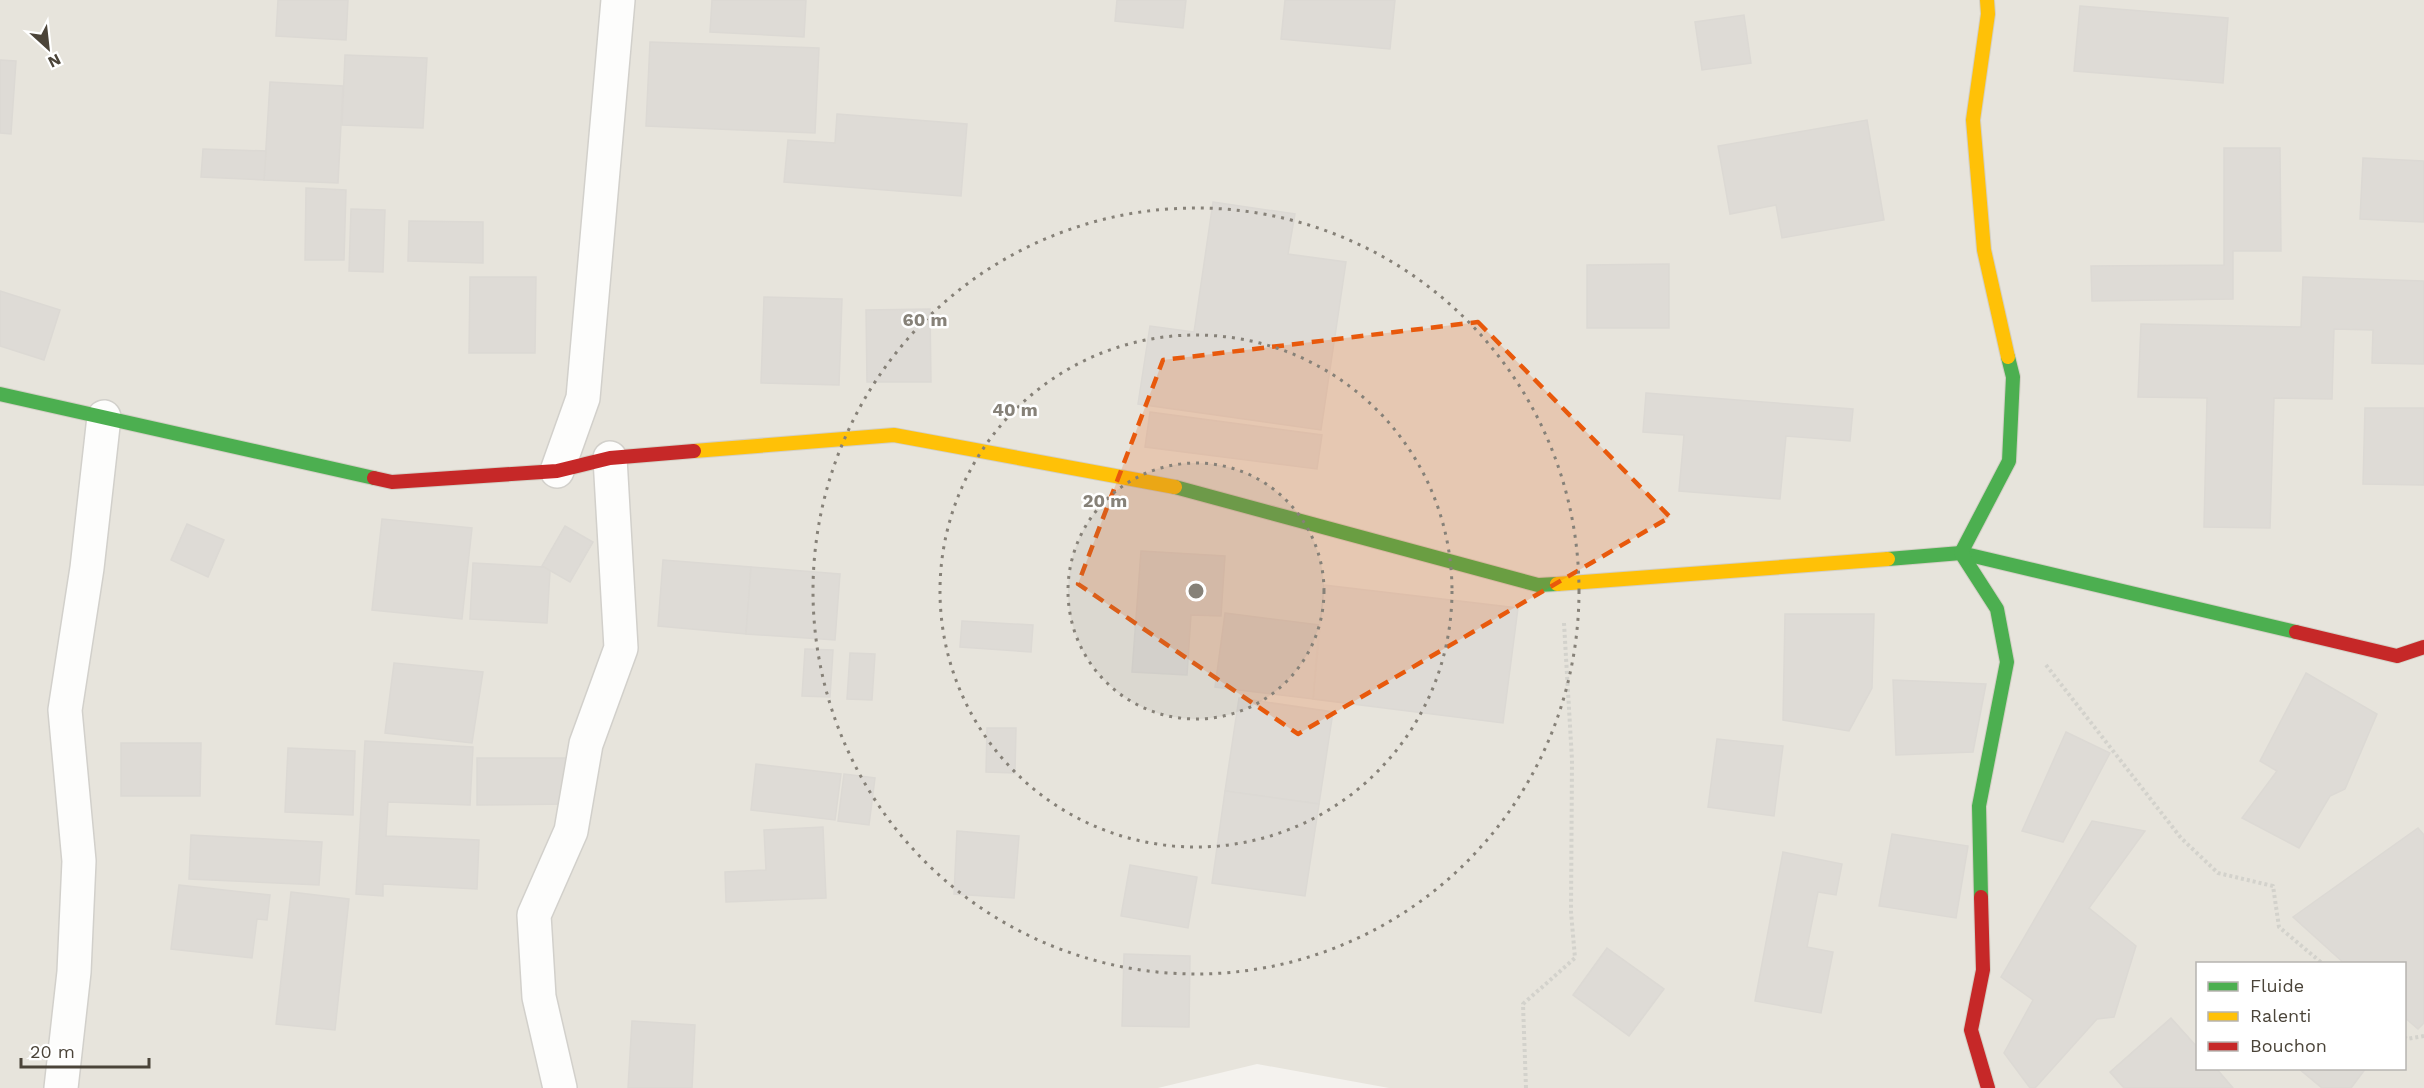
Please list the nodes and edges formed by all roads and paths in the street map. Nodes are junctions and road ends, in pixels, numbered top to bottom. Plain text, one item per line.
1 (618, 0) edge
2 (1987, 0) edge
3 (0, 394) edge
4 (104, 417) junction
5 (610, 458) junction
6 (557, 471) junction
7 (1960, 553) junction
8 (1561, 583) junction
9 (2424, 647) edge
10 (2043, 661) dead end
11 (2322, 962) edge
12 (2424, 1036) edge
13 (2406, 1038) edge
14 (61, 1088) edge
15 (560, 1088) edge
16 (1526, 1088) edge
17 (1988, 1088) edge

1 - 6 street
2 - 7 street
3 - 4 street
4 - 6 street
4 - 14 street
5 - 6 street
5 - 8 street
5 - 15 street
7 - 8 street
7 - 9 street
7 - 17 street
8 - 16 path
10 - 11 path
12 - 13 path

